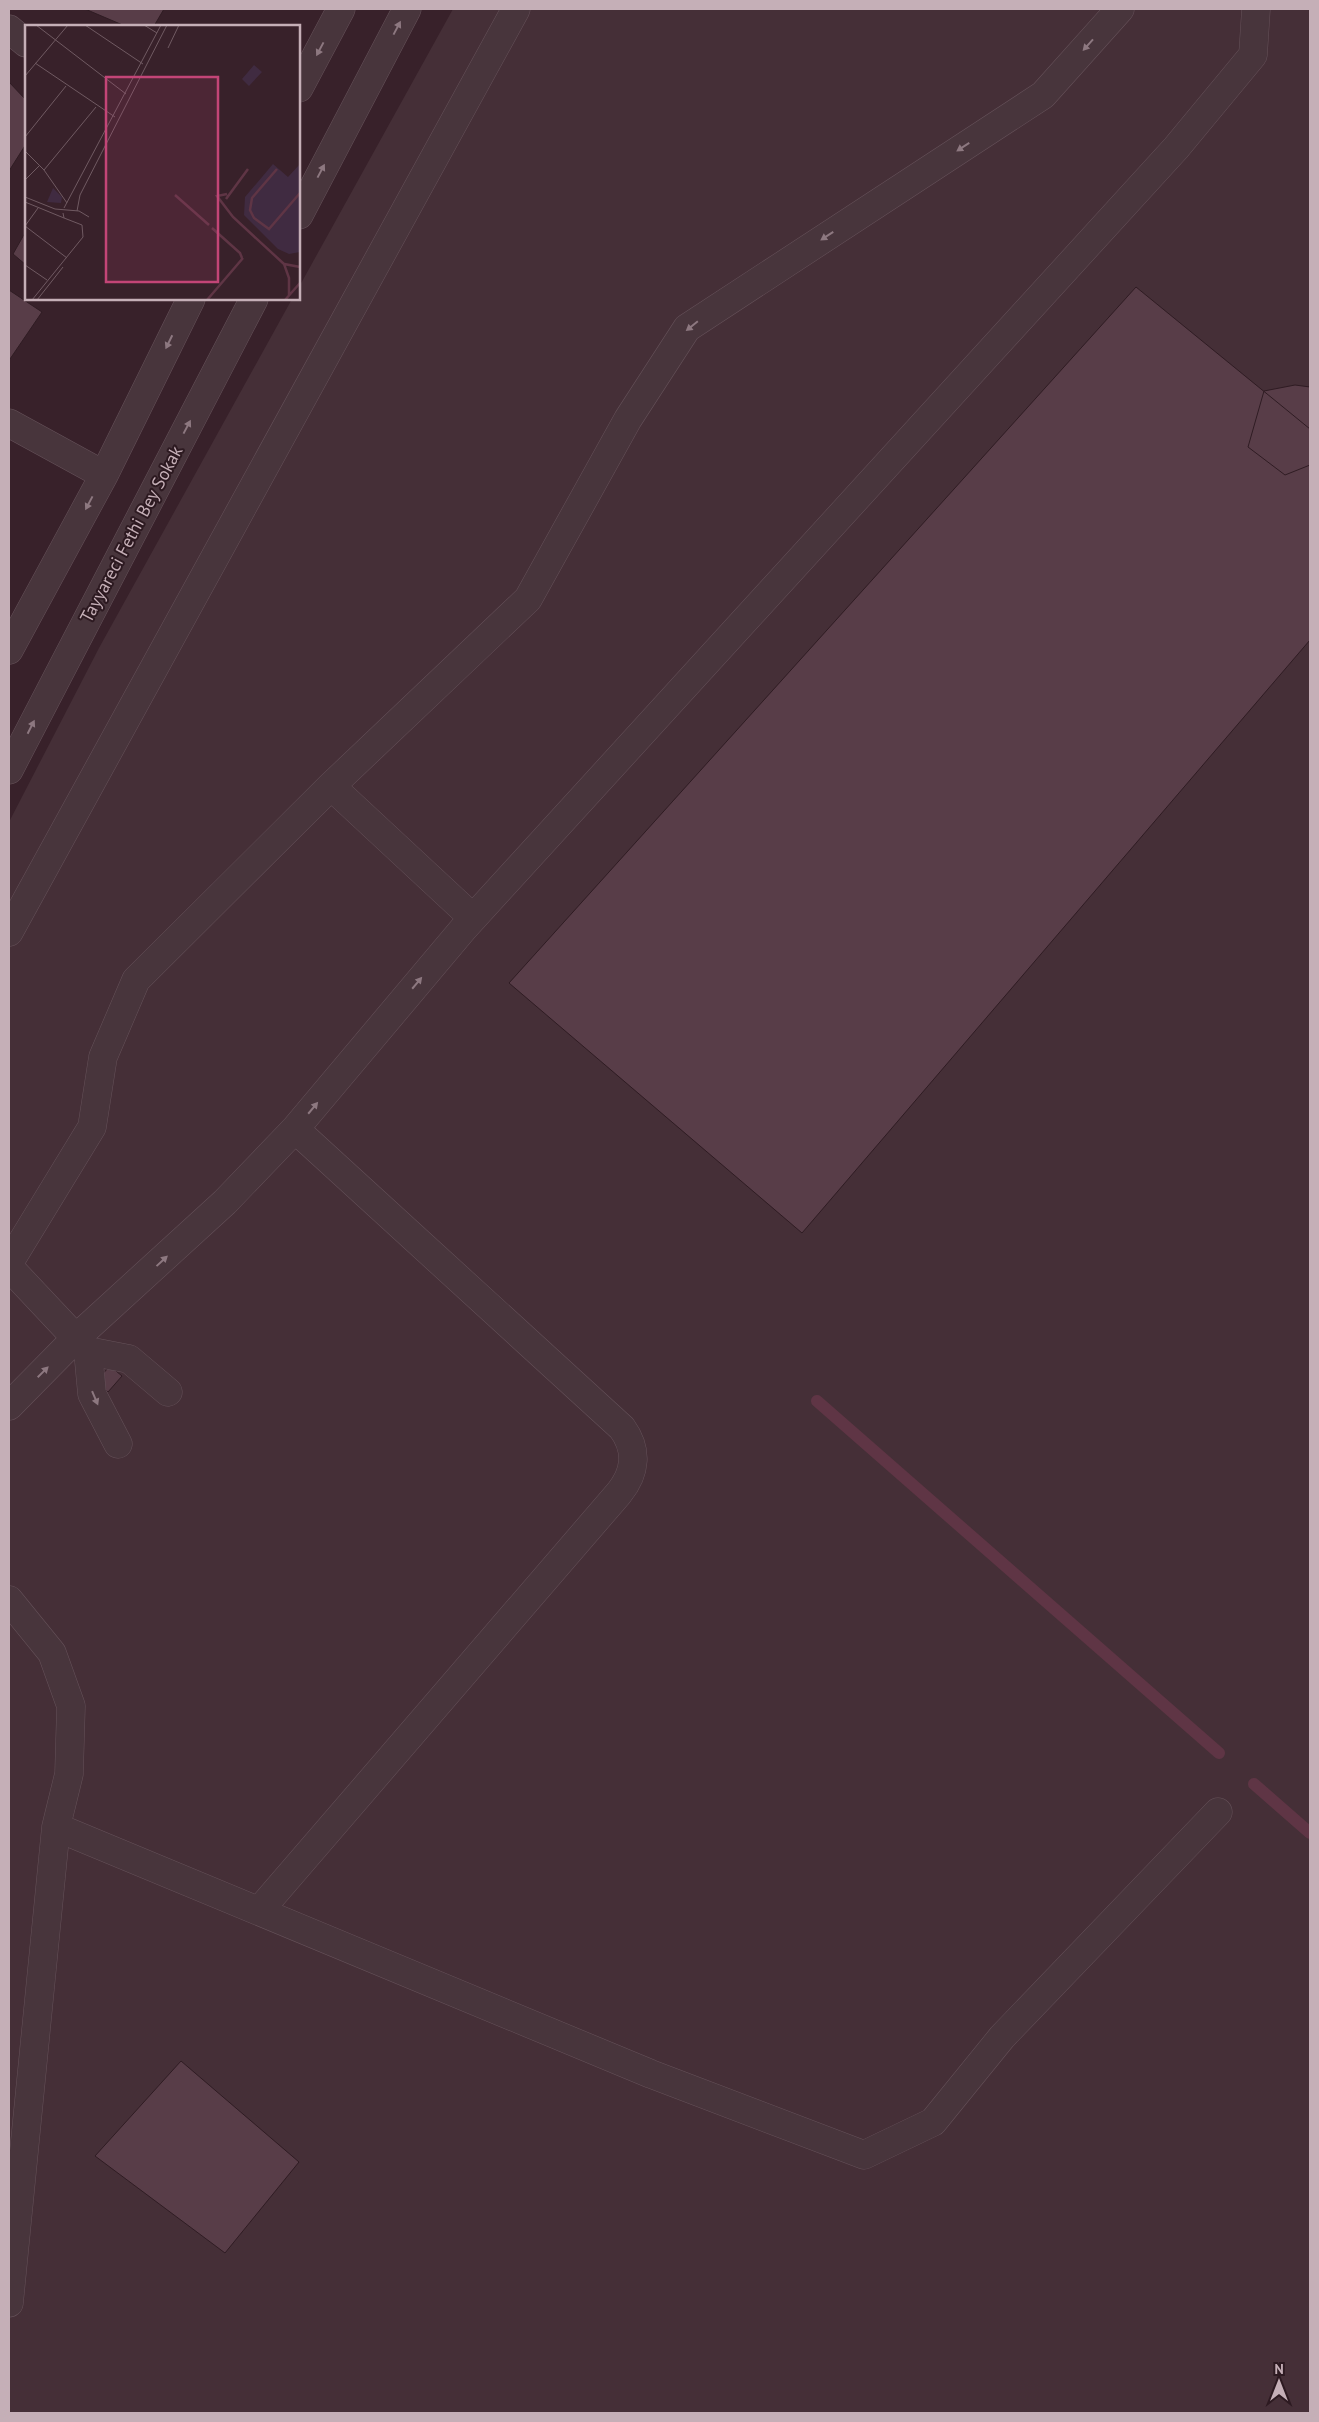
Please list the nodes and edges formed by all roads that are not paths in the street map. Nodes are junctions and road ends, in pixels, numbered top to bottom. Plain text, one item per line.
1 (341, 9) edge
2 (407, 9) edge
3 (516, 9) edge
4 (1120, 9) edge
5 (1256, 9) edge
6 (9, 29) edge
7 (25, 42) edge
8 (300, 86) edge
9 (300, 213) edge
10 (191, 300) edge
11 (253, 300) edge
12 (9, 423) edge
13 (104, 475) junction
14 (9, 650) edge
15 (9, 770) edge
16 (331, 786) junction
17 (473, 918) junction
18 (9, 932) edge
19 (295, 1129) junction
20 (9, 1263) edge
21 (9, 1267) edge
22 (82, 1344) junction
23 (168, 1392) dead end
24 (9, 1406) edge
25 (118, 1444) dead end
26 (9, 1600) edge
27 (1218, 1812) dead end
28 (56, 1827) junction
29 (259, 1911) junction
30 (9, 2303) edge

1 -> 8 street
9 -> 2 street
3 - 18 street
4 -> 16 street
5 - 17 street
6 - 7 street
10 -> 13 street
15 -> 11 street, Tayyareci Fethi Bey Sokak
12 - 13 street
13 -> 14 street
16 - 17 street
16 - 20 street
19 -> 17 street
22 -> 19 street
19 - 29 street
21 - 22 street
22 - 23 street
24 -> 22 street
22 -> 25 street
26 - 28 street
27 - 29 street
28 - 29 street
28 - 30 street

